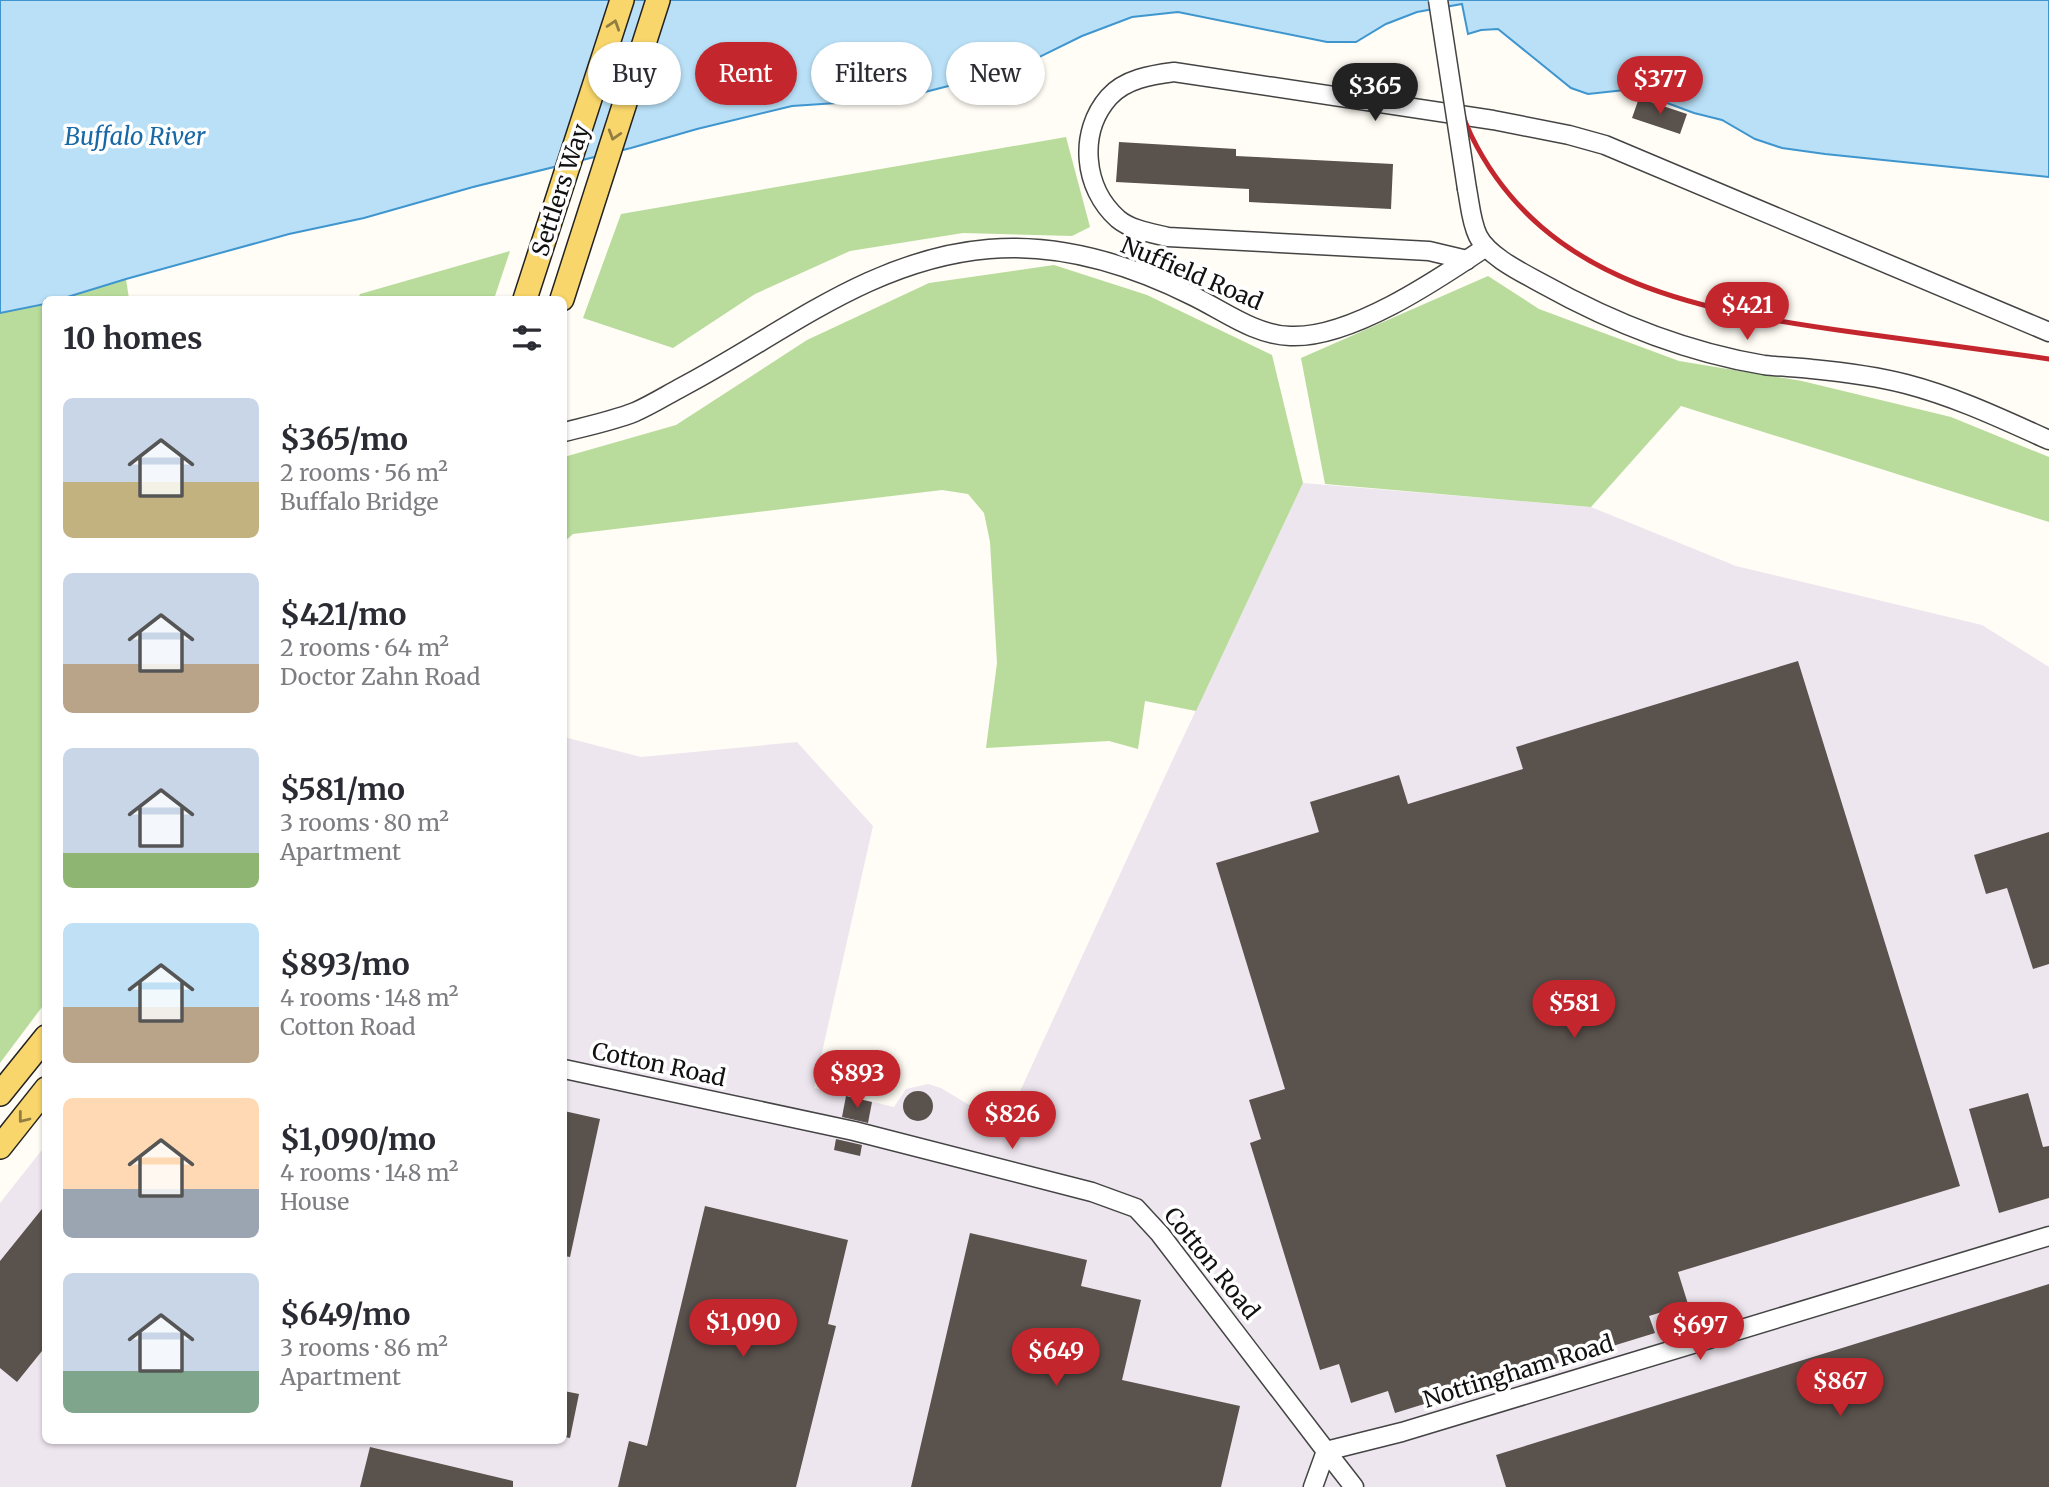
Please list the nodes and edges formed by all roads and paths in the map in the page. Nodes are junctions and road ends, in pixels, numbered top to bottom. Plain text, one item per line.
1 (622, 0) edge
2 (658, 0) edge
3 (1438, 0) edge
4 (1486, 247) junction
5 (1467, 260) junction
6 (526, 296) edge
7 (563, 296) edge
8 (2049, 332) edge
9 (567, 431) edge
10 (2049, 440) edge
11 (42, 1042) edge
12 (567, 1070) edge
13 (0, 1094) edge
14 (42, 1094) edge
15 (0, 1147) edge
16 (2049, 1236) edge
17 (1326, 1451) junction
18 (1312, 1487) edge
19 (1354, 1487) edge

6 -> 1 main road, Settlers Way
2 -> 7 main road, Settlers Way
3 - 4 street, bridge
4 - 5 street, Nuffield Road
4 - 10 street
5 - 8 street
5 - 9 street, Nuffield Road
11 - 13 main road
12 - 17 street, Cotton Road
14 -> 15 main road
16 - 17 street, Nottingham Road
17 - 18 street
17 - 19 street

